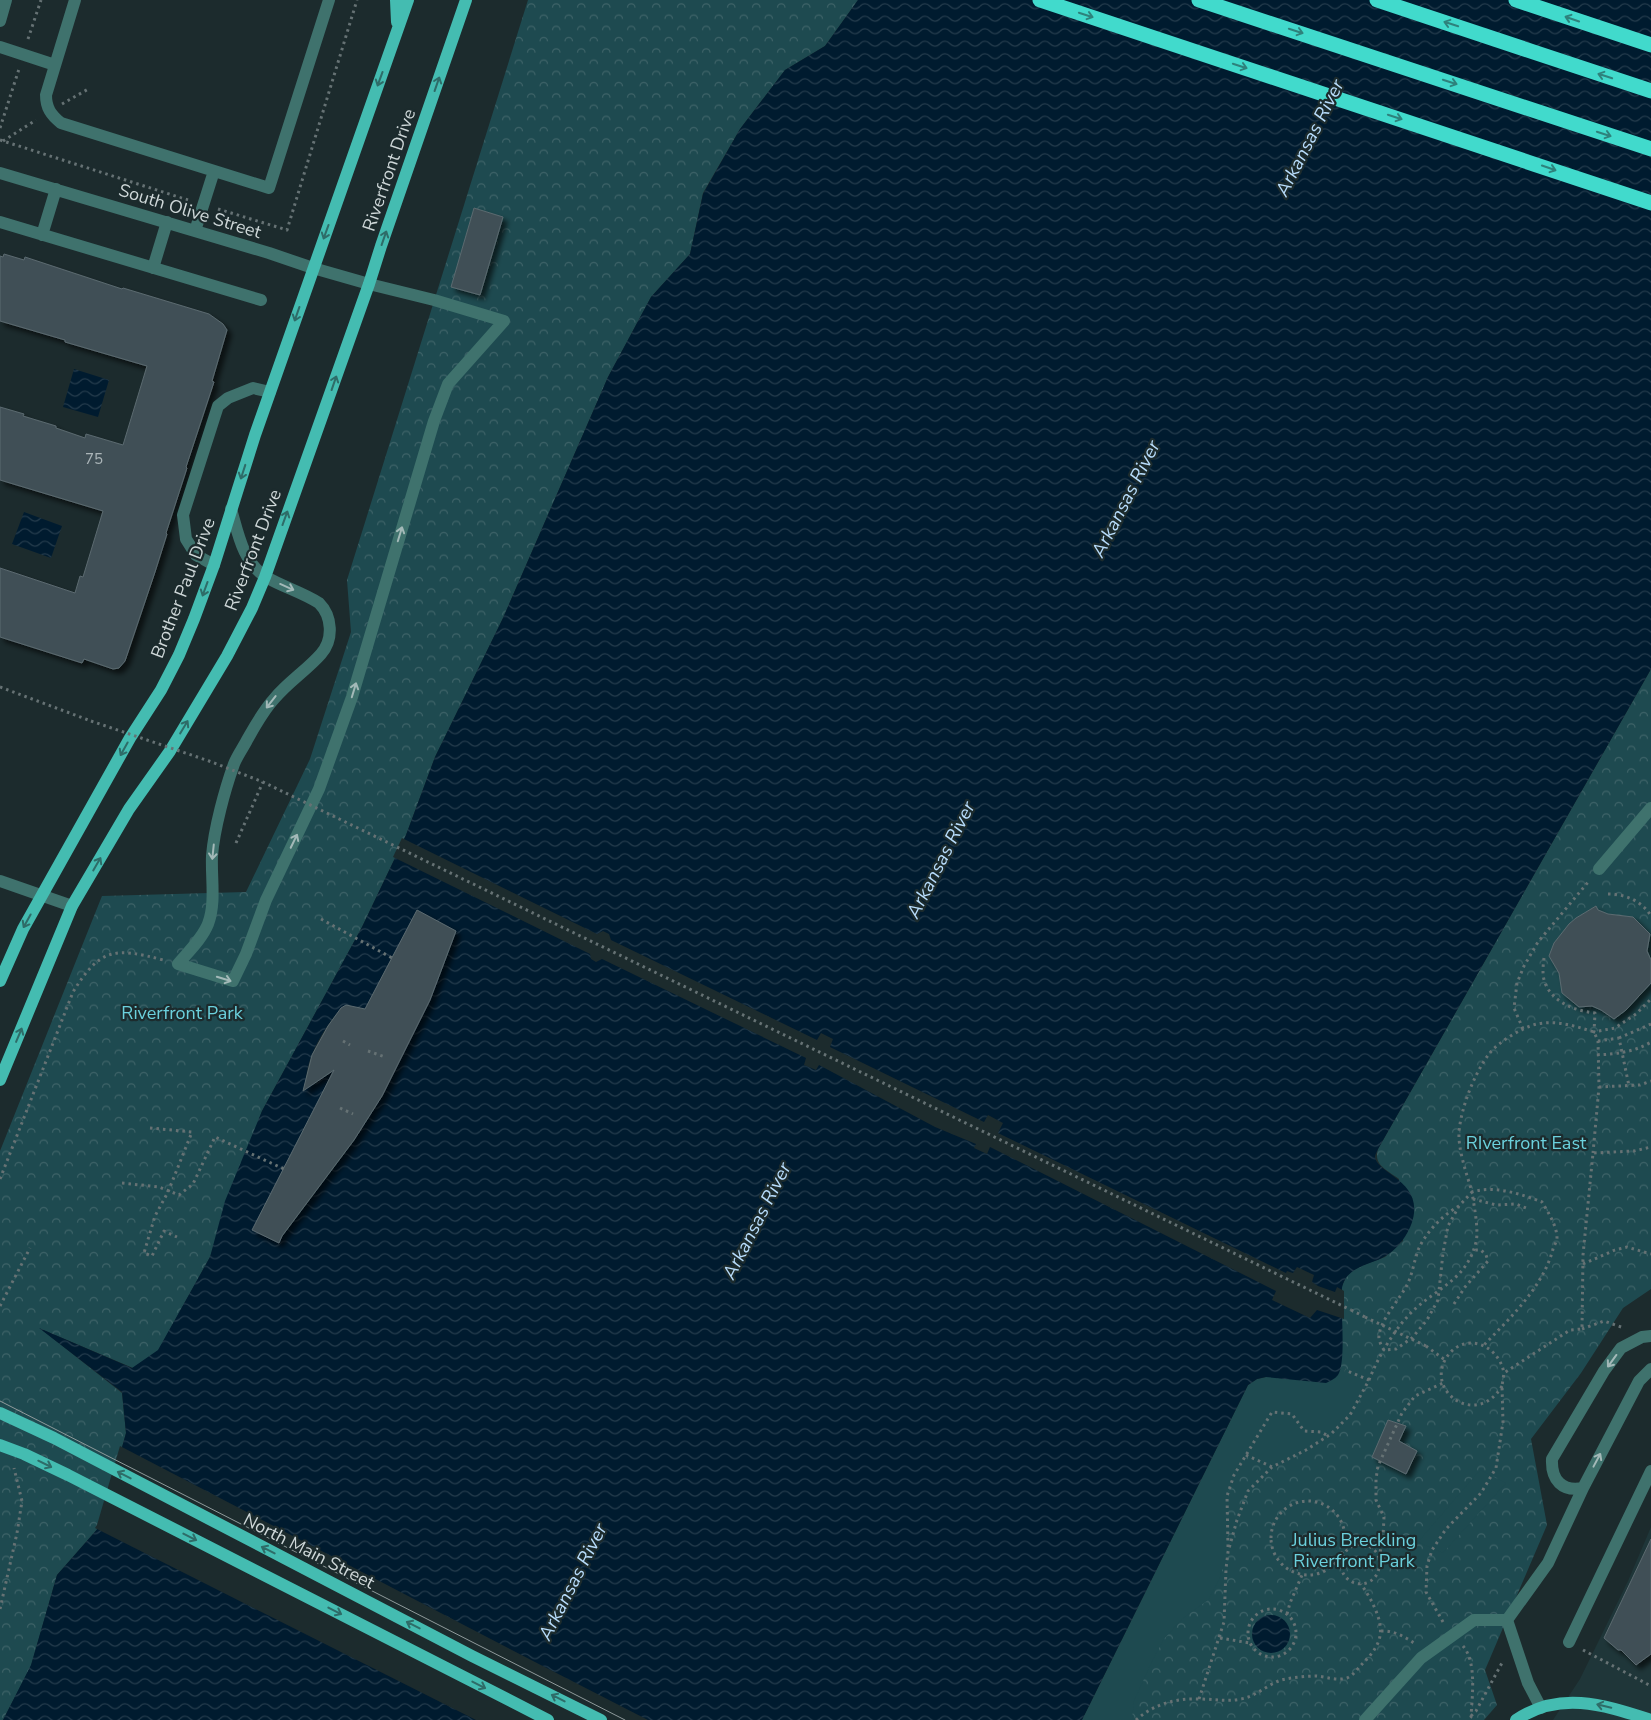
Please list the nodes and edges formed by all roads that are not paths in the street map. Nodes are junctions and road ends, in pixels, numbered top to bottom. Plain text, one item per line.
1 (6, 0) edge
2 (75, 0) edge
3 (329, 0) edge
4 (396, 0) edge
5 (408, 0) edge
6 (466, 0) edge
7 (1040, 0) edge
8 (1199, 0) edge
9 (1377, 0) edge
10 (1516, 0) edge
11 (0, 21) edge
12 (397, 32) junction
13 (1651, 45) edge
14 (0, 47) edge
15 (55, 65) junction
16 (1651, 91) edge
17 (1651, 149) edge
18 (214, 171) junction
19 (0, 172) edge
20 (56, 189) junction
21 (1651, 203) edge
22 (0, 222) edge
23 (167, 222) junction
24 (195, 231) junction
25 (42, 235) junction
26 (153, 268) junction
27 (313, 268) junction
28 (369, 284) junction
29 (261, 300) dead end
30 (270, 392) junction
31 (231, 509) junction
32 (214, 566) junction
33 (265, 576) junction
34 (1651, 808) edge
35 (1599, 870) road end
36 (0, 881) edge
37 (41, 896) junction
38 (72, 906) junction
39 (0, 981) edge
40 (0, 1080) edge
41 (1648, 1334) edge
42 (1651, 1370) edge
43 (0, 1413) edge
44 (0, 1445) edge
45 (1651, 1471) edge
46 (1582, 1488) junction
47 (1507, 1620) junction
48 (1569, 1642) road end
49 (1541, 1708) junction
50 (548, 1720) edge
51 (601, 1720) edge
52 (1365, 1720) edge
53 (1516, 1720) edge
54 (1651, 1720) edge

1 - 11 street
2 - 15 street
3 - 18 street
4 - 12 main road
5 - 12 main road
28 -> 6 main road, Riverfront Drive
7 -> 21 highway
8 -> 17 highway
16 -> 9 highway
13 -> 10 highway
12 -> 27 main road
14 - 15 street
15 - 18 street
18 - 24 street
19 - 20 street, South Olive Street
20 - 23 street, South Olive Street
20 - 25 street
22 - 25 street
23 - 24 street, South Olive Street
23 - 26 street
24 - 27 street, South Olive Street
25 - 26 street
26 - 29 street
27 - 28 street, South Olive Street
27 -> 30 main road, Brother Paul Drive
33 -> 28 main road, Riverfront Drive
33 -> 28 street, South Olive Street
30 -> 31 main road, Brother Paul Drive
30 - 32 street
31 - 32 main road, Brother Paul Drive
31 - 33 street
32 -> 37 main road, Brother Paul Drive
38 -> 33 main road, Riverfront Drive
34 - 35 street
36 - 37 street
37 - 38 street
37 -> 39 main road, Brother Paul Drive
40 -> 38 main road, Riverfront Drive
41 -> 46 street
46 -> 42 street
51 -> 43 main road, North Main Street, bridge
44 -> 50 main road, bridge
45 - 48 street
46 - 47 street
47 - 49 street
47 - 52 street
49 - 53 main road
54 -> 49 main road

